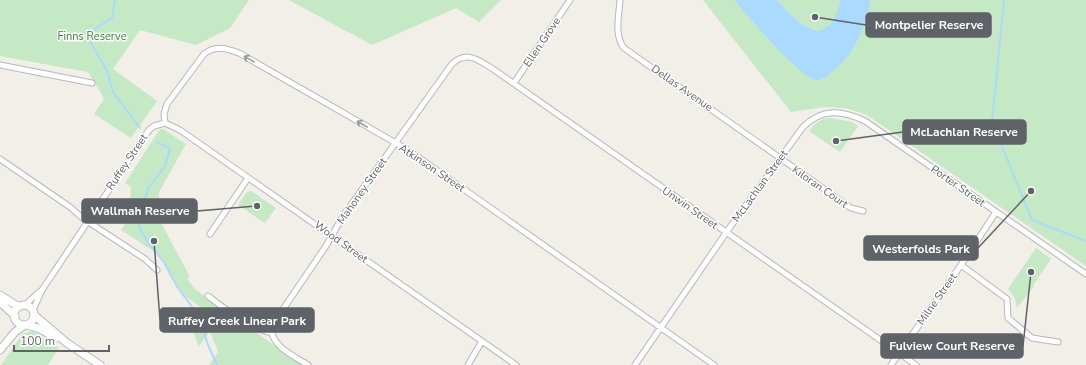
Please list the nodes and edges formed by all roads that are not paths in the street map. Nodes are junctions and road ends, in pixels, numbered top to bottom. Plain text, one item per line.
1 (570, 0) edge
2 (620, 0) edge
3 (462, 57) joint
4 (0, 65) edge
5 (92, 82) dead end
6 (514, 84) junction
7 (824, 114) joint
8 (165, 123) junction
9 (396, 144) junction
10 (780, 158) junction
11 (0, 159) edge
12 (248, 178) junction
13 (863, 211) dead end
14 (996, 212) junction
15 (88, 220) junction
16 (726, 233) junction
17 (210, 234) dead end
18 (331, 235) junction
19 (961, 265) junction
20 (157, 270) dead end
21 (1086, 274) edge
22 (42, 290) junction
23 (0, 295) edge
24 (208, 296) dead end
25 (0, 302) edge
26 (22, 306) junction
27 (34, 312) junction
28 (15, 317) junction
29 (26, 325) junction
30 (661, 328) junction
31 (272, 333) junction
32 (482, 341) junction
33 (1058, 342) dead end
34 (67, 343) junction
35 (2, 347) edge
36 (899, 353) junction
37 (100, 365) edge
38 (308, 365) edge
39 (468, 365) edge
40 (516, 365) edge
41 (635, 365) edge
42 (714, 365) edge
43 (890, 365) edge
44 (916, 365) edge

1 - 6 street, Ellen Grove
2 - 10 street, Dellas Avenue
3 - 6 street, Unwin Street
3 - 9 street, Mahoney Street
4 - 5 street
6 - 16 street, Unwin Street
7 - 10 street, McLachlan Street
7 - 14 street, Porter Street
9 -> 8 street, Atkinson Street
8 - 12 street, Wood Street
8 - 15 street, Ruffey Street
9 - 18 street, Mahoney Street
9 - 30 street, Atkinson Street
10 - 13 street, Kiloran Court
10 - 16 street, McLachlan Street
11 - 15 street
12 - 17 street
12 - 18 street, Wood Street
14 - 19 street, Milne Street
14 - 21 street, Porter Street
15 - 20 street
15 - 22 street, Ruffey Street
16 - 30 street, McLachlan Street
16 - 36 street, Unwin Street
18 - 31 street, Mahoney Street
18 - 32 street, Wood Street
19 - 33 street
19 - 36 street, Milne Street
22 - 26 street, Ruffey Street
22 - 27 street, Ruffey Street
23 - 26 main road
24 - 31 street
25 - 28 main road
26 - 27 main road
26 - 28 main road
27 - 29 main road
27 - 34 main road
28 - 29 main road
28 - 35 main road
29 - 34 main road
29 - 35 main road
30 - 41 street, McLachlan Street
30 - 42 street, Atkinson Street
31 - 38 street
32 - 39 street
32 - 40 street, Wood Street
34 - 37 main road
36 - 43 street, Milne Street
36 - 44 street, Unwin Street

